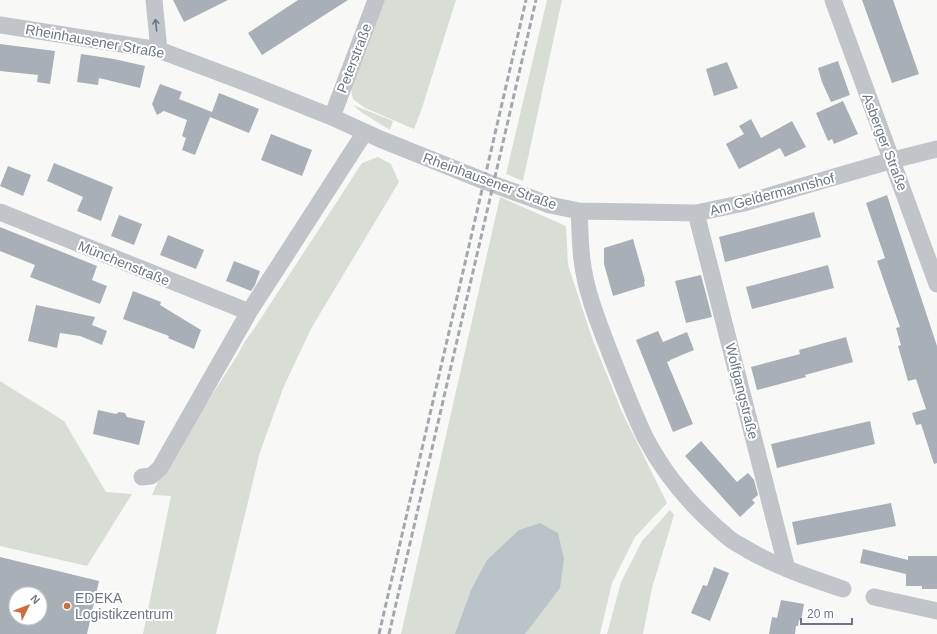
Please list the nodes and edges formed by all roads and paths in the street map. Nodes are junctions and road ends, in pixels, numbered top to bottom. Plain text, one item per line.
1 (154, 0) edge
2 (376, 0) edge
3 (833, 0) edge
4 (0, 24) edge
5 (159, 50) junction
6 (332, 117) junction
7 (364, 132) junction
8 (937, 149) edge
9 (893, 160) junction
10 (579, 211) junction
11 (0, 212) edge
12 (696, 213) junction
13 (937, 284) edge
14 (249, 312) junction
15 (142, 477) dead end
16 (787, 569) junction
17 (843, 589) dead end
18 (874, 598) dead end
19 (937, 611) edge

5 -> 1 street
2 - 6 street, Peterstraße
3 - 9 street, Asberger Straße
4 - 5 street, Rheinhausener Straße
5 - 6 street, Rheinhausener Straße
6 - 7 street, Rheinhausener Straße
7 - 10 street, Rheinhausener Straße
7 - 14 street
8 - 9 street, Am Geldermannshof
9 - 12 street, Am Geldermannshof
9 - 13 street, Asberger Straße
10 - 12 street, Am Geldermannshof
10 - 16 street
11 - 14 street, Münchenstraße
12 - 16 street, Wolfgangstraße
14 - 15 street
16 - 17 street
18 - 19 street

